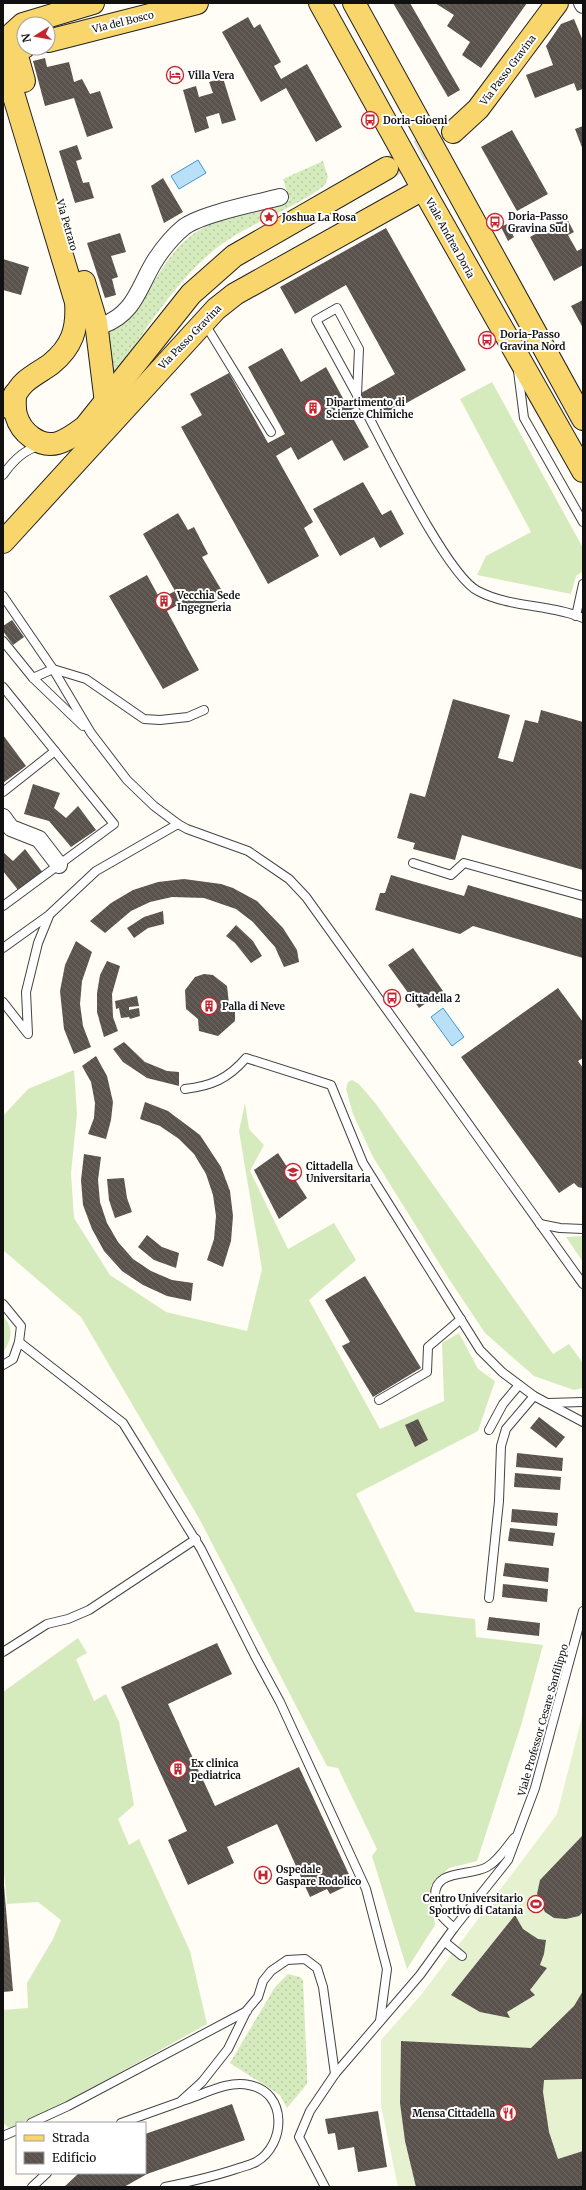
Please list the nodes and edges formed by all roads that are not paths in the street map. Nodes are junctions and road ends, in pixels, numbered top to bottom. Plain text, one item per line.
1 (93, 3) edge
2 (197, 3) edge
3 (320, 3) edge
4 (354, 3) edge
5 (557, 3) edge
6 (50, 16) edge
7 (16, 30) edge
8 (56, 38) edge
9 (11, 51) edge
10 (453, 132) tunnel mouth
11 (387, 168) tunnel mouth
12 (422, 189) junction
13 (280, 197) dead end
14 (87, 321) junction
15 (203, 322) junction
16 (516, 356) junction
17 (15, 394) junction
18 (357, 395) joint
19 (106, 403) junction
20 (362, 404) dead end
21 (3, 417) edge
22 (583, 419) edge
23 (271, 432) dead end
24 (44, 444) junction
25 (583, 472) edge
26 (3, 475) edge
27 (56, 483) junction
28 (583, 522) edge
29 (3, 542) edge
30 (583, 584) edge
31 (3, 596) edge
32 (579, 617) edge
33 (3, 641) edge
34 (54, 669) junction
35 (33, 678) junction
36 (3, 687) edge
37 (204, 710) dead end
38 (91, 734) junction
39 (55, 751) junction
40 (3, 792) edge
41 (3, 817) edge
42 (178, 824) junction
43 (413, 863) dead end
44 (59, 865) junction
45 (583, 896) edge
46 (3, 906) edge
47 (49, 915) junction
48 (3, 948) edge
49 (3, 1002) edge
50 (185, 1089) dead end
51 (540, 1224) junction
52 (583, 1229) edge
53 (576, 1274) junction
54 (583, 1280) edge
55 (583, 1284) edge
56 (3, 1304) edge
57 (461, 1319) junction
58 (19, 1342) junction
59 (3, 1365) edge
60 (519, 1385) junction
61 (534, 1396) junction
62 (379, 1400) dead end
63 (583, 1402) edge
64 (547, 1403) junction
65 (583, 1422) edge
66 (489, 1430) dead end
67 (196, 1539) junction
68 (489, 1598) dead end
69 (583, 1611) edge
70 (3, 1652) edge
71 (518, 1833) junction
72 (454, 1928) junction
73 (445, 1942) junction
74 (462, 1956) dead end
75 (247, 2010) junction
76 (380, 2021) junction
77 (335, 2074) junction
78 (208, 2075) junction
79 (219, 2088) junction
80 (180, 2102) junction
81 (33, 2122) edge
82 (124, 2122) edge
83 (16, 2130) edge
84 (3, 2136) edge
85 (46, 2174) edge
86 (32, 2187) edge
87 (165, 2187) edge
88 (324, 2187) edge

1 - 6 main road
2 - 8 main road, Via del Bosco
3 - 12 main road, Viale Andrea Doria
4 - 22 main road
5 - 10 main road, Via Passo Gravina
7 - 9 main road
9 - 14 main road, Via Petraro
11 - 19 main road
12 - 15 main road, Via Passo Gravina
12 - 16 main road, Viale Andrea Doria
13 - 14 street
14 - 17 main road
14 - 19 main road, Via Petraro
15 - 23 lane
15 - 27 main road, Via Passo Gravina
16 - 25 main road, Viale Andrea Doria
16 - 28 lane
17 - 21 main road
17 - 24 main road
18 - 18 lane
19 - 24 main road
19 - 27 main road
20 - 32 lane
24 - 26 lane
27 - 29 main road, Via Passo Gravina
30 - 32 lane
31 - 34 lane
33 - 35 lane
34 - 35 lane
34 - 37 lane
34 - 38 lane
35 - 38 lane
36 - 39 lane
38 - 42 lane
39 - 40 lane
39 - 44 lane
41 - 44 street
42 - 47 lane
42 - 51 lane
43 - 45 lane
44 - 46 lane
47 - 48 lane
47 - 49 lane
50 - 57 lane
51 - 52 lane
51 - 53 lane
53 - 54 lane
53 - 55 lane
56 - 58 lane
57 - 60 lane
57 - 62 lane
58 - 59 lane
58 - 67 lane
60 - 61 lane
60 - 66 lane
61 - 64 lane
61 - 68 lane
63 - 64 lane
64 - 65 lane
67 - 70 lane
67 - 76 lane
69 - 71 lane, Viale Professor Cesare Sanfilippo
71 - 72 lane, Viale Professor Cesare Sanfilippo
71 - 72 lane
72 - 73 lane, Viale Professor Cesare Sanfilippo
73 - 74 lane
73 - 76 lane, Viale Professor Cesare Sanfilippo
75 - 77 lane
75 - 78 lane
75 - 81 lane
76 - 77 lane, Viale Professor Cesare Sanfilippo
77 - 88 lane, Viale Professor Cesare Sanfilippo
78 - 79 lane
78 - 80 lane
79 - 80 lane
79 - 87 lane
80 - 82 lane
83 - 84 lane
85 - 86 lane

